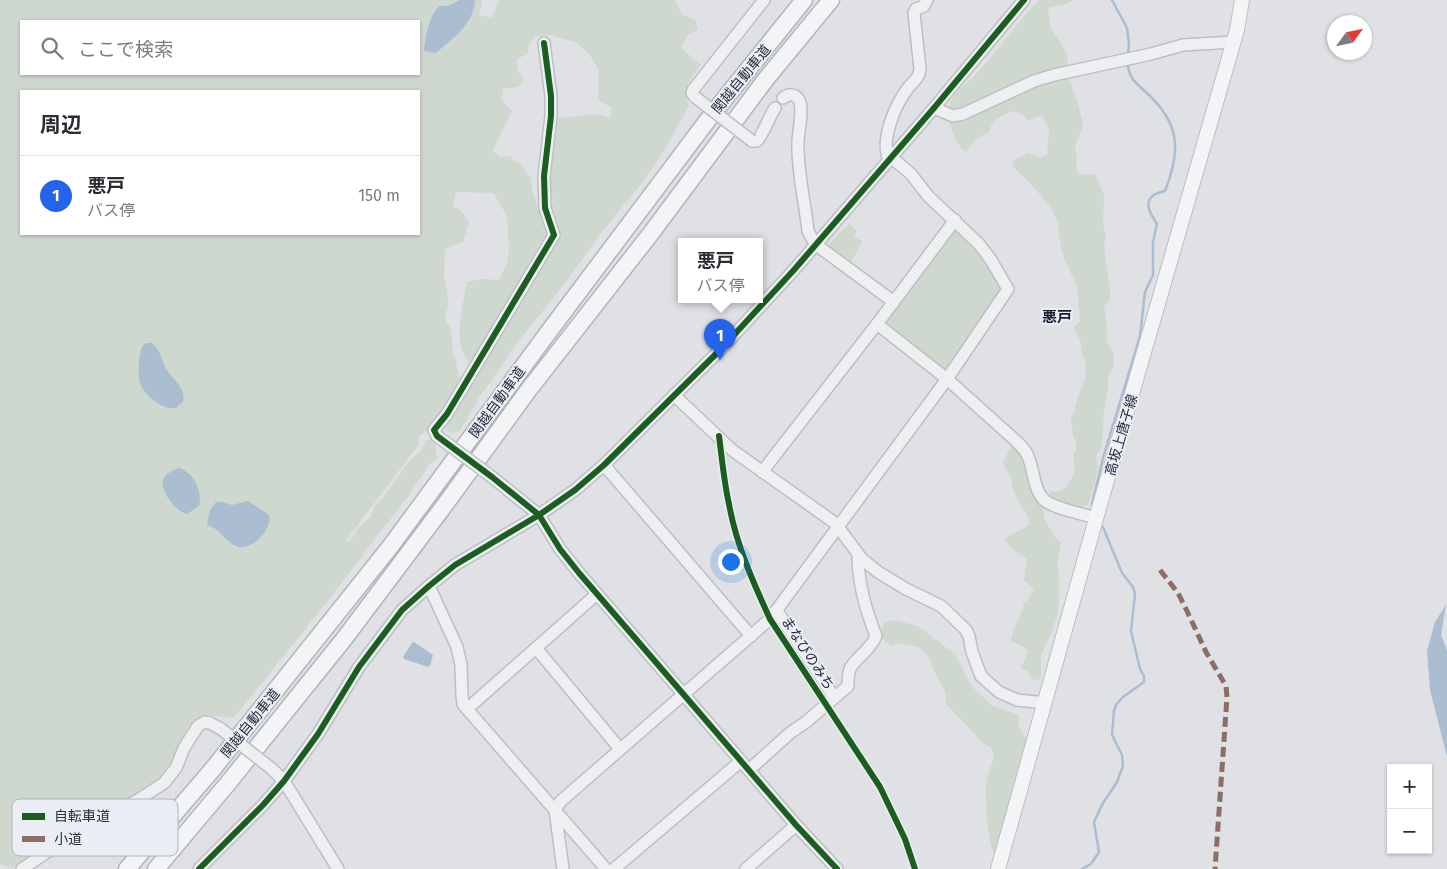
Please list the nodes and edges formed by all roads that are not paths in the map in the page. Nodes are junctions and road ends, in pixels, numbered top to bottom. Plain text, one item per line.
1 (764, 0) edge
2 (804, 0) edge
3 (831, 0) edge
4 (927, 0) edge
5 (1024, 0) edge
6 (1244, 4) edge
7 (1233, 42) junction
8 (544, 43) dead end
9 (783, 98) dead end
10 (775, 108) dead end
11 (934, 108) junction
12 (890, 159) junction
13 (955, 220) junction
14 (815, 244) junction
15 (894, 302) junction
16 (877, 324) junction
17 (947, 380) junction
18 (674, 395) junction
19 (604, 465) junction
20 (762, 472) junction
21 (539, 515) junction
22 (1097, 518) junction
23 (839, 527) junction
24 (858, 556) junction
25 (429, 586) junction
26 (597, 594) junction
27 (777, 611) junction
28 (751, 636) junction
29 (536, 648) junction
30 (684, 693) junction
31 (834, 697) junction
32 (1045, 703) junction
33 (467, 708) junction
34 (620, 749) junction
35 (745, 765) junction
36 (284, 781) junction
37 (140, 799) edge
38 (178, 810) edge
39 (555, 810) junction
40 (796, 825) junction
41 (178, 843) edge
42 (42, 856) edge
43 (138, 856) edge
44 (167, 856) edge
45 (22, 869) edge
46 (127, 869) edge
47 (156, 869) edge
48 (199, 869) edge
49 (338, 869) edge
50 (563, 869) edge
51 (606, 869) edge
52 (614, 869) edge
53 (746, 869) edge
54 (837, 869) edge
55 (998, 869) edge

1 - 10 street, bridge
2 - 38 highway, 関越自動車道
3 - 41 highway, 関越自動車道
4 - 12 street
5 - 11 street
6 - 7 main road, 高坂上唐子線
7 - 11 street
7 - 22 main road, 高坂上唐子線
8 - 21 street, bridge
9 - 14 street
11 - 12 street
12 - 13 street
12 - 14 street
13 - 15 street
13 - 17 street
14 - 15 street
14 - 18 street
15 - 16 street
16 - 17 street
16 - 20 street
17 - 22 street
17 - 23 street
18 - 19 street
18 - 20 street
19 - 21 street
19 - 28 street
20 - 23 street
21 - 25 street
21 - 26 street
22 - 32 main road, 高坂上唐子線
23 - 24 street
23 - 27 street
24 - 31 street
24 - 32 street
25 - 33 street
25 - 36 street
26 - 29 street
26 - 30 street
27 - 28 street
27 - 31 street
28 - 30 street
29 - 33 street
29 - 34 street
30 - 34 street
30 - 35 street
31 - 35 street
32 - 55 main road, 高坂上唐子線
33 - 39 street
34 - 39 street
35 - 40 street
35 - 52 street
36 - 37 street, bridge
36 - 48 street
36 - 49 street
39 - 50 street
39 - 51 street
40 - 53 street
40 - 54 street
42 - 45 street, bridge
43 - 46 highway, 関越自動車道
44 - 47 highway, 関越自動車道

